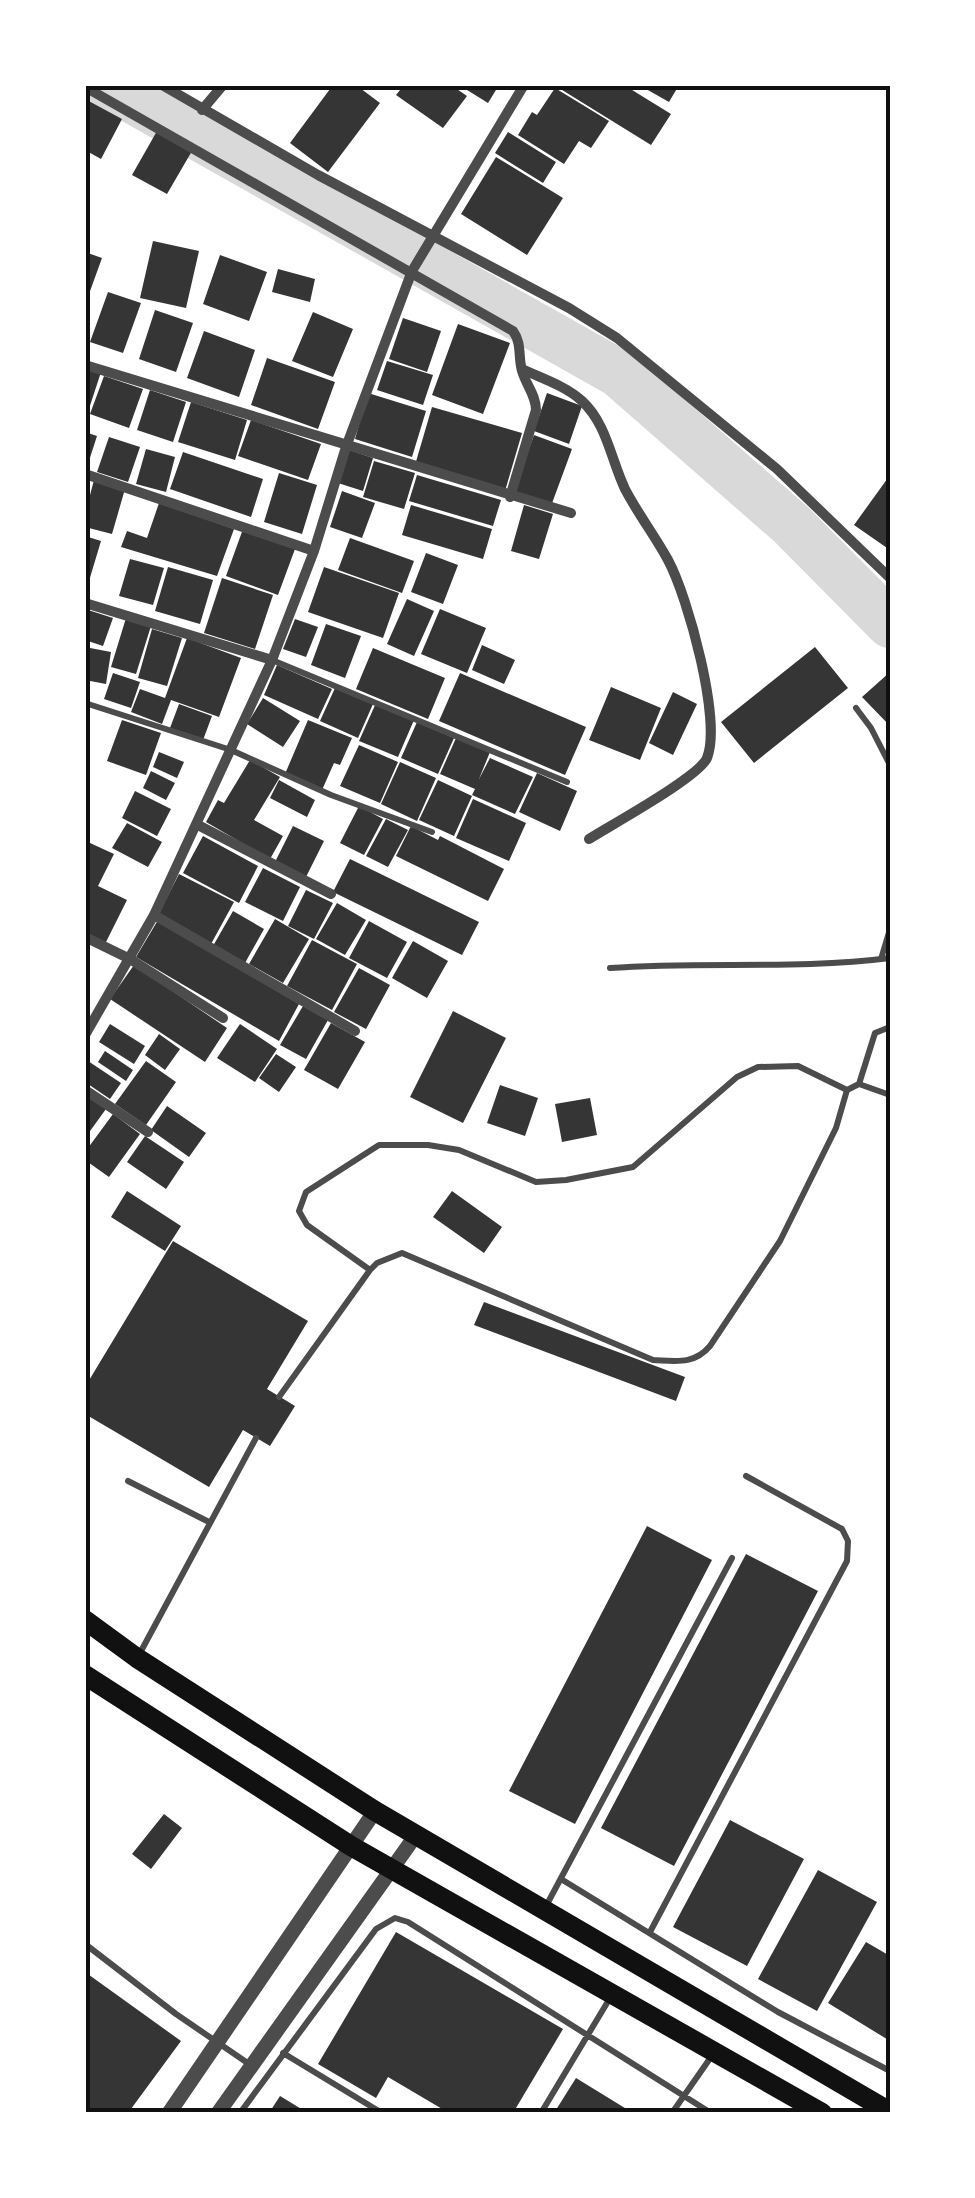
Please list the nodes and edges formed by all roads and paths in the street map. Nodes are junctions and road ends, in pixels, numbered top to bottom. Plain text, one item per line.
1 (162, 85) edge
2 (222, 85) edge
3 (524, 85) edge
4 (85, 87) edge
5 (202, 110) junction
6 (431, 239) junction
7 (414, 267) junction
8 (85, 365) edge
9 (522, 369) junction
10 (346, 447) junction
11 (85, 474) edge
12 (510, 496) junction
13 (571, 514) dead end
14 (314, 551) junction
15 (890, 578) edge
16 (85, 604) edge
17 (272, 660) junction
18 (85, 703) edge
19 (856, 708) dead end
20 (232, 750) junction
21 (890, 765) edge
22 (567, 782) dead end
23 (198, 825) junction
24 (432, 832) dead end
25 (588, 839) dead end
26 (331, 894) dead end
27 (154, 916) junction
28 (890, 929) edge
29 (85, 937) edge
30 (886, 959) edge
31 (130, 960) junction
32 (610, 968) dead end
33 (224, 1018) dead end
34 (890, 1028) edge
35 (355, 1031) dead end
36 (85, 1035) edge
37 (859, 1084) junction
38 (85, 1090) edge
39 (847, 1090) junction
40 (890, 1095) edge
41 (148, 1132) dead end
42 (370, 1270) junction
43 (280, 1397) dead end
44 (256, 1438) dead end
45 (746, 1476) dead end
46 (128, 1481) dead end
47 (209, 1522) junction
48 (732, 1558) dead end
49 (85, 1620) edge
50 (137, 1658) junction
51 (85, 1674) edge
52 (375, 1811) junction
53 (416, 1835) junction
54 (351, 1846) junction
55 (393, 1871) junction
56 (562, 1879) junction
57 (544, 1910) junction
58 (650, 1932) junction
59 (85, 1944) edge
60 (613, 1992) junction
61 (588, 2034) junction
62 (218, 2042) junction
63 (715, 2052) junction
64 (282, 2054) junction
65 (253, 2067) junction
66 (890, 2071) edge
67 (837, 2084) junction
68 (682, 2097) junction
69 (822, 2112) edge
70 (890, 2112) edge
71 (168, 2113) edge
72 (218, 2113) edge
73 (240, 2113) edge
74 (382, 2113) edge
75 (541, 2113) edge
76 (672, 2113) edge
77 (710, 2113) edge

1 - 5 street
2 - 5 street
3 - 6 street
4 - 7 street
5 - 6 street
6 - 7 street
6 - 15 street
7 - 9 street
7 - 10 street
8 - 10 street
9 - 12 street
9 - 25 street
10 - 12 street
10 - 14 street
11 - 14 street
12 - 13 street
14 - 17 street
16 - 17 street
17 - 20 street
17 - 22 lane
18 - 20 lane
19 - 21 lane
20 - 23 street
20 - 24 lane
23 - 26 street
23 - 27 street
27 - 31 street
27 - 35 street
28 - 30 lane
29 - 31 street
30 - 32 lane
31 - 33 street
31 - 36 street
34 - 37 lane
37 - 39 lane
37 - 40 lane
38 - 41 street
39 - 42 lane
39 - 42 lane
42 - 43 lane
44 - 47 lane
45 - 58 lane
46 - 47 lane
47 - 50 lane
48 - 56 lane
49 - 50 highway
50 - 52 highway
51 - 54 highway
52 - 53 highway
52 - 54 street
53 - 55 street
53 - 57 highway
54 - 55 highway
54 - 62 street
55 - 60 highway
55 - 65 street
56 - 57 lane
56 - 58 lane
57 - 67 highway
58 - 66 lane
59 - 62 lane
60 - 61 lane
60 - 63 highway
61 - 64 lane
61 - 68 lane
61 - 75 lane
62 - 65 lane
62 - 71 street
63 - 68 lane
63 - 69 highway
64 - 73 lane
64 - 74 lane
65 - 72 street
67 - 69 highway
67 - 70 highway
68 - 76 lane
68 - 77 lane

